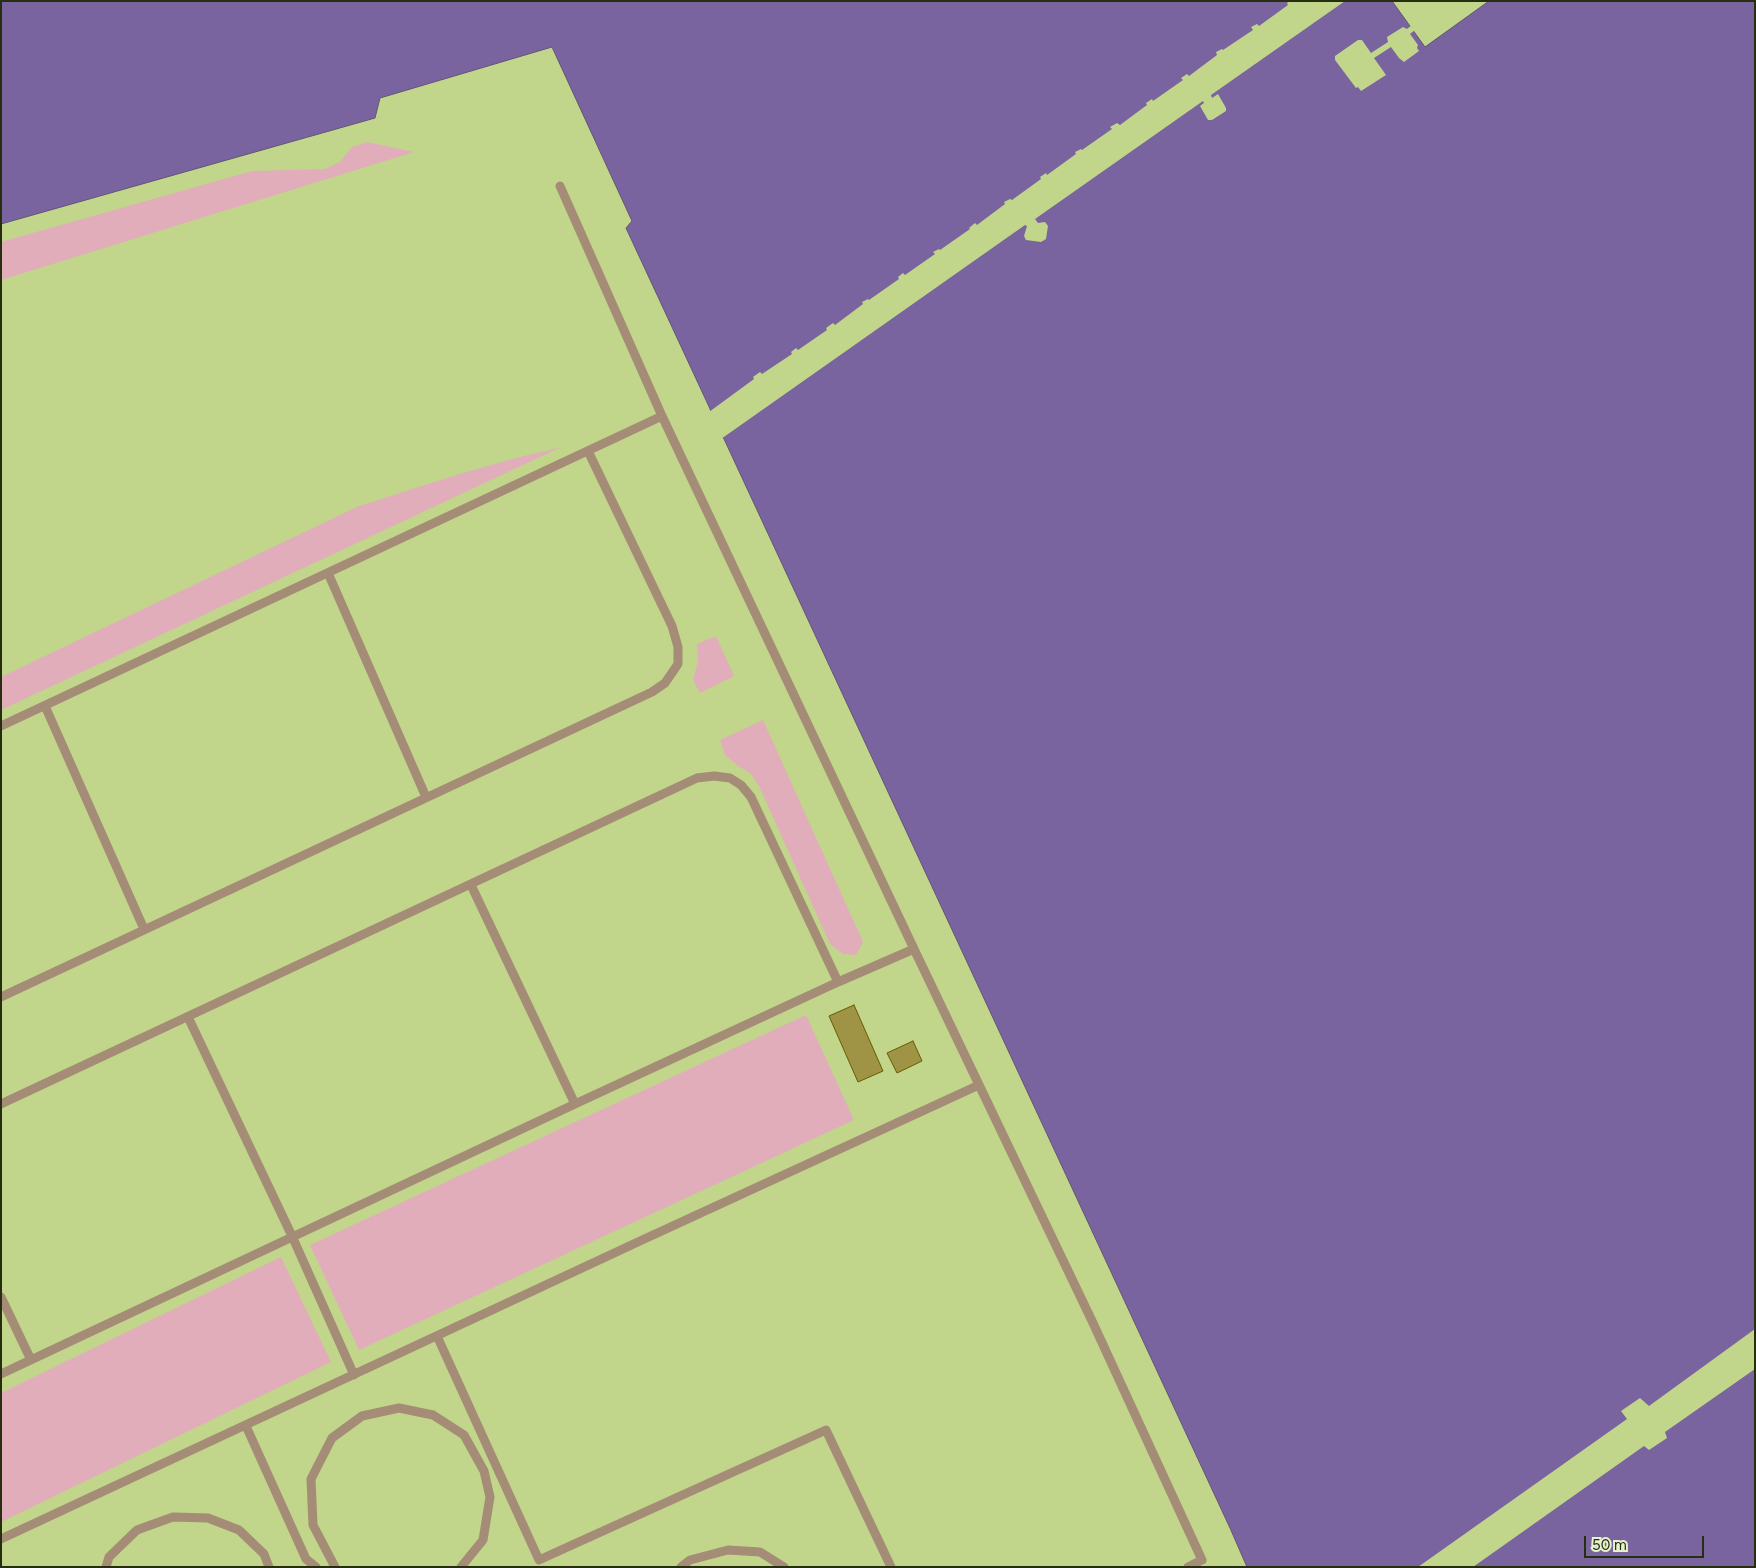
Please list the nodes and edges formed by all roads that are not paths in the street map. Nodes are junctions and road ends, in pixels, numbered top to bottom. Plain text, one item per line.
1 (560, 186) dead end
2 (662, 416) junction
3 (588, 451) junction
4 (328, 574) junction
5 (45, 706) junction
6 (1, 726) edge
7 (426, 797) junction
8 (471, 885) junction
9 (144, 929) junction
10 (914, 949) junction
11 (838, 982) junction
12 (1, 997) edge
13 (188, 1017) junction
14 (979, 1085) junction
15 (1, 1104) edge
16 (575, 1104) junction
17 (292, 1236) junction
18 (1, 1297) edge
19 (437, 1336) junction
20 (31, 1360) junction
21 (1, 1374) edge
22 (354, 1375) junction
23 (246, 1426) junction
24 (1, 1539) edge
25 (1203, 1564) edge
26 (106, 1567) edge
27 (270, 1567) edge
28 (316, 1567) edge
29 (335, 1567) edge
30 (460, 1567) edge
31 (681, 1567) edge
32 (784, 1567) edge
33 (891, 1567) edge
34 (1188, 1567) edge

1 - 2 lane
2 - 3 lane
2 - 10 lane
3 - 4 lane
3 - 7 lane
4 - 5 lane
4 - 7 lane
5 - 6 lane
5 - 9 lane
7 - 9 lane
8 - 11 lane
8 - 13 lane
8 - 16 lane
9 - 12 lane
10 - 11 lane
10 - 14 lane
11 - 16 lane
13 - 15 lane
13 - 17 lane
14 - 19 lane
14 - 25 lane
16 - 17 lane
17 - 20 lane
17 - 22 lane
18 - 20 lane
19 - 22 lane
19 - 33 lane
20 - 21 lane
22 - 23 lane
23 - 24 lane
23 - 28 lane
25 - 34 lane
26 - 27 lane
29 - 30 lane
31 - 32 lane

